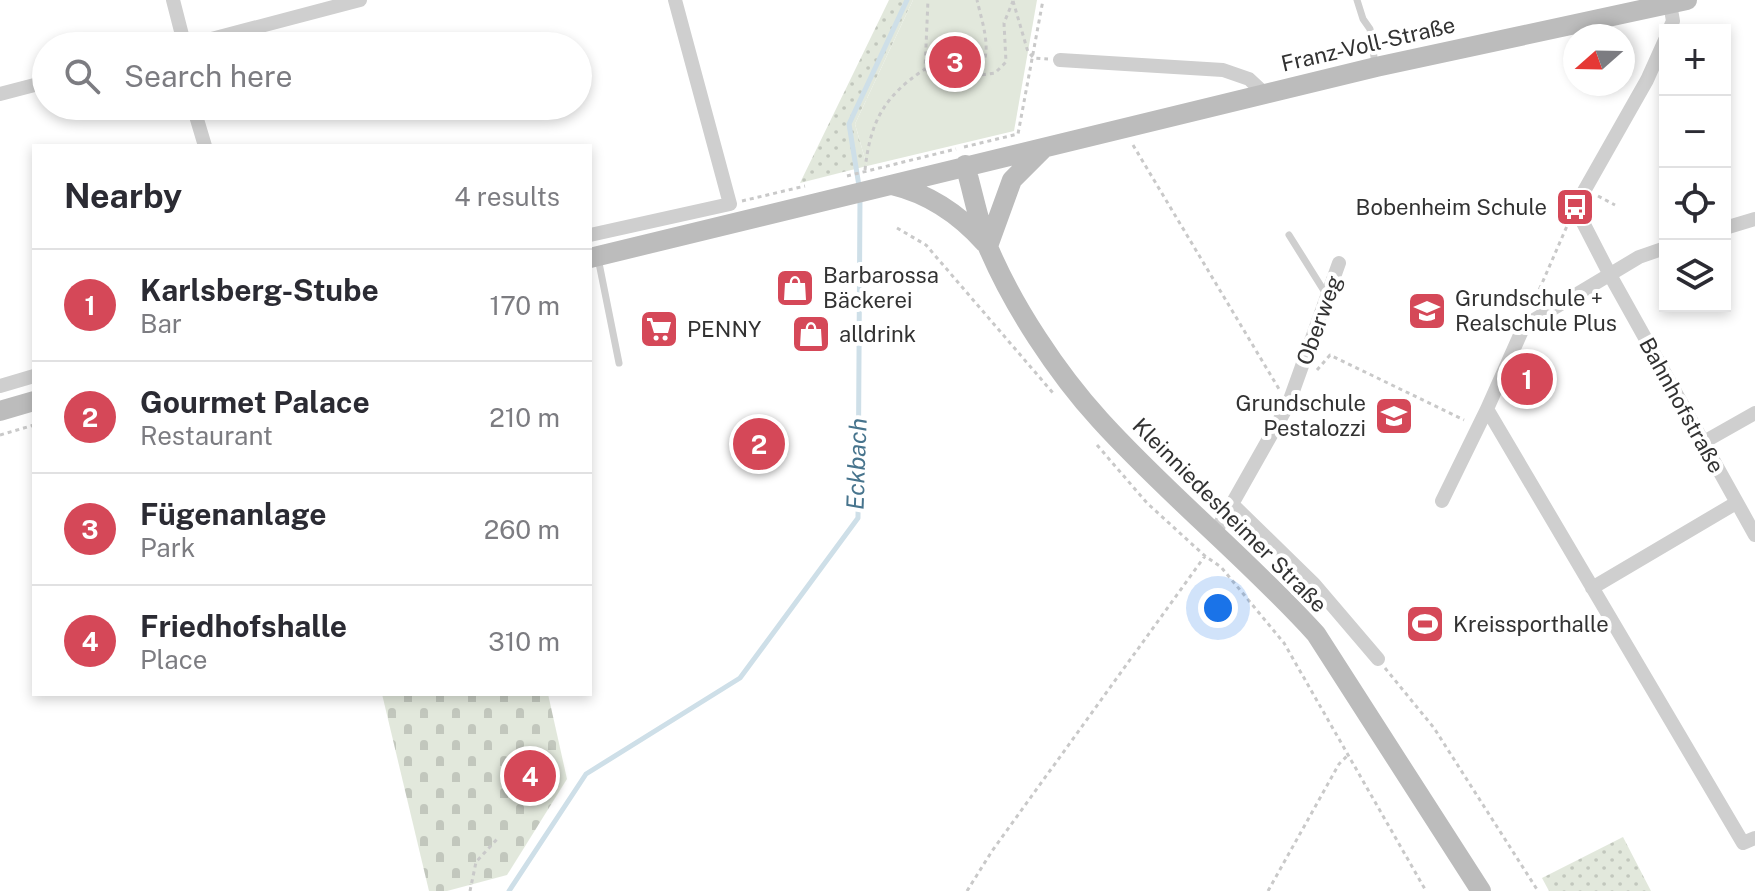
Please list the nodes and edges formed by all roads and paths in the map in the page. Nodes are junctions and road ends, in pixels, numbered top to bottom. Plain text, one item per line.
1 (173, 0) edge
2 (360, 0) edge
3 (675, 0) edge
4 (928, 0) edge
5 (977, 0) edge
6 (1013, 0) edge
7 (1043, 0) edge
8 (1357, 0) edge
9 (1678, 2) edge
10 (1672, 24) edge
11 (181, 32) edge
12 (238, 32) edge
13 (1659, 53) edge
14 (1034, 58) junction
15 (1060, 60) dead end
16 (1376, 67) junction
17 (925, 69) junction
18 (970, 76) junction
19 (32, 86) edge
20 (1264, 93) junction
21 (0, 94) edge
22 (197, 120) edge
23 (1131, 142) dead end
24 (204, 144) edge
25 (1047, 145) junction
26 (965, 165) junction
27 (874, 181) junction
28 (807, 186) dead end
29 (839, 187) junction
30 (1585, 189) junction
31 (730, 204) junction
32 (1615, 205) dead end
33 (1575, 207) junction
34 (1755, 219) edge
35 (1731, 226) edge
36 (897, 228) dead end
37 (592, 235) edge
38 (1289, 235) dead end
39 (988, 246) junction
40 (1659, 250) edge
41 (594, 257) edge
42 (1339, 263) dead end
43 (1610, 275) junction
44 (1328, 296) junction
45 (1524, 326) junction
46 (619, 363) dead end
47 (1313, 375) dead end
48 (32, 377) edge
49 (0, 386) edge
50 (1056, 397) dead end
51 (32, 402) edge
52 (1288, 405) junction
53 (1487, 409) junction
54 (0, 411) edge
55 (1755, 413) edge
56 (32, 426) edge
57 (1479, 426) junction
58 (0, 435) edge
59 (1702, 443) junction
60 (1097, 444) dead end
61 (1442, 501) dead end
62 (1736, 503) junction
63 (1232, 504) junction
64 (1215, 532) junction
65 (1755, 535) edge
66 (1205, 556) junction
67 (1592, 588) junction
68 (1378, 659) joint
69 (1349, 754) junction
70 (499, 837) dead end
71 (1755, 838) edge
72 (470, 891) edge
73 (967, 891) edge
74 (1268, 891) edge
75 (1426, 891) edge
76 (1481, 891) edge
77 (1538, 891) edge

1 - 11 street
2 - 12 street
3 - 31 street
4 - 17 path
5 - 18 path
6 - 14 path
6 - 18 path
7 - 14 path
8 - 16 lane
9 - 10 street
9 - 16 main road, Franz-Voll-Straße
13 - 30 street
14 - 27 path
15 - 20 street, Franz-Voll-Straße
16 - 20 main road, Franz-Voll-Straße
17 - 18 path
17 - 27 path
19 - 21 street
20 - 25 main road, Franz-Voll-Straße
22 - 24 street
23 - 52 path
25 - 26 main road, Franz-Voll-Straße
25 - 39 main road
26 - 27 main road, Franz-Voll-Straße
26 - 39 main road, Kleinniedesheimer Straße
27 - 29 main road, Franz-Voll-Straße
27 - 29 path
27 - 39 main road
28 - 31 path
29 - 41 main road, Franz-Voll-Straße
30 - 32 path
30 - 33 street
31 - 37 street
33 - 43 street, Bahnhofstraße
33 - 45 path
34 - 35 street
36 - 50 path
38 - 44 lane
39 - 64 main road, Kleinniedesheimer Straße
40 - 43 street
41 - 46 lane
42 - 44 street, Oberweg
43 - 45 street
43 - 59 street, Bahnhofstraße
44 - 52 street, Oberweg
45 - 53 street
47 - 57 path
48 - 49 street
51 - 54 main road
52 - 63 street, Oberweg
53 - 57 street
53 - 67 street
55 - 59 street
56 - 58 path
57 - 61 street
59 - 62 street, Bahnhofstraße
60 - 66 path
62 - 65 street, Bahnhofstraße
62 - 67 street
63 - 64 street, Oberweg
63 - 68 street
64 - 76 main road, Kleinniedesheimer Straße
66 - 69 path
66 - 73 path
67 - 71 street
68 - 77 path
69 - 74 path
69 - 75 path
70 - 72 path

